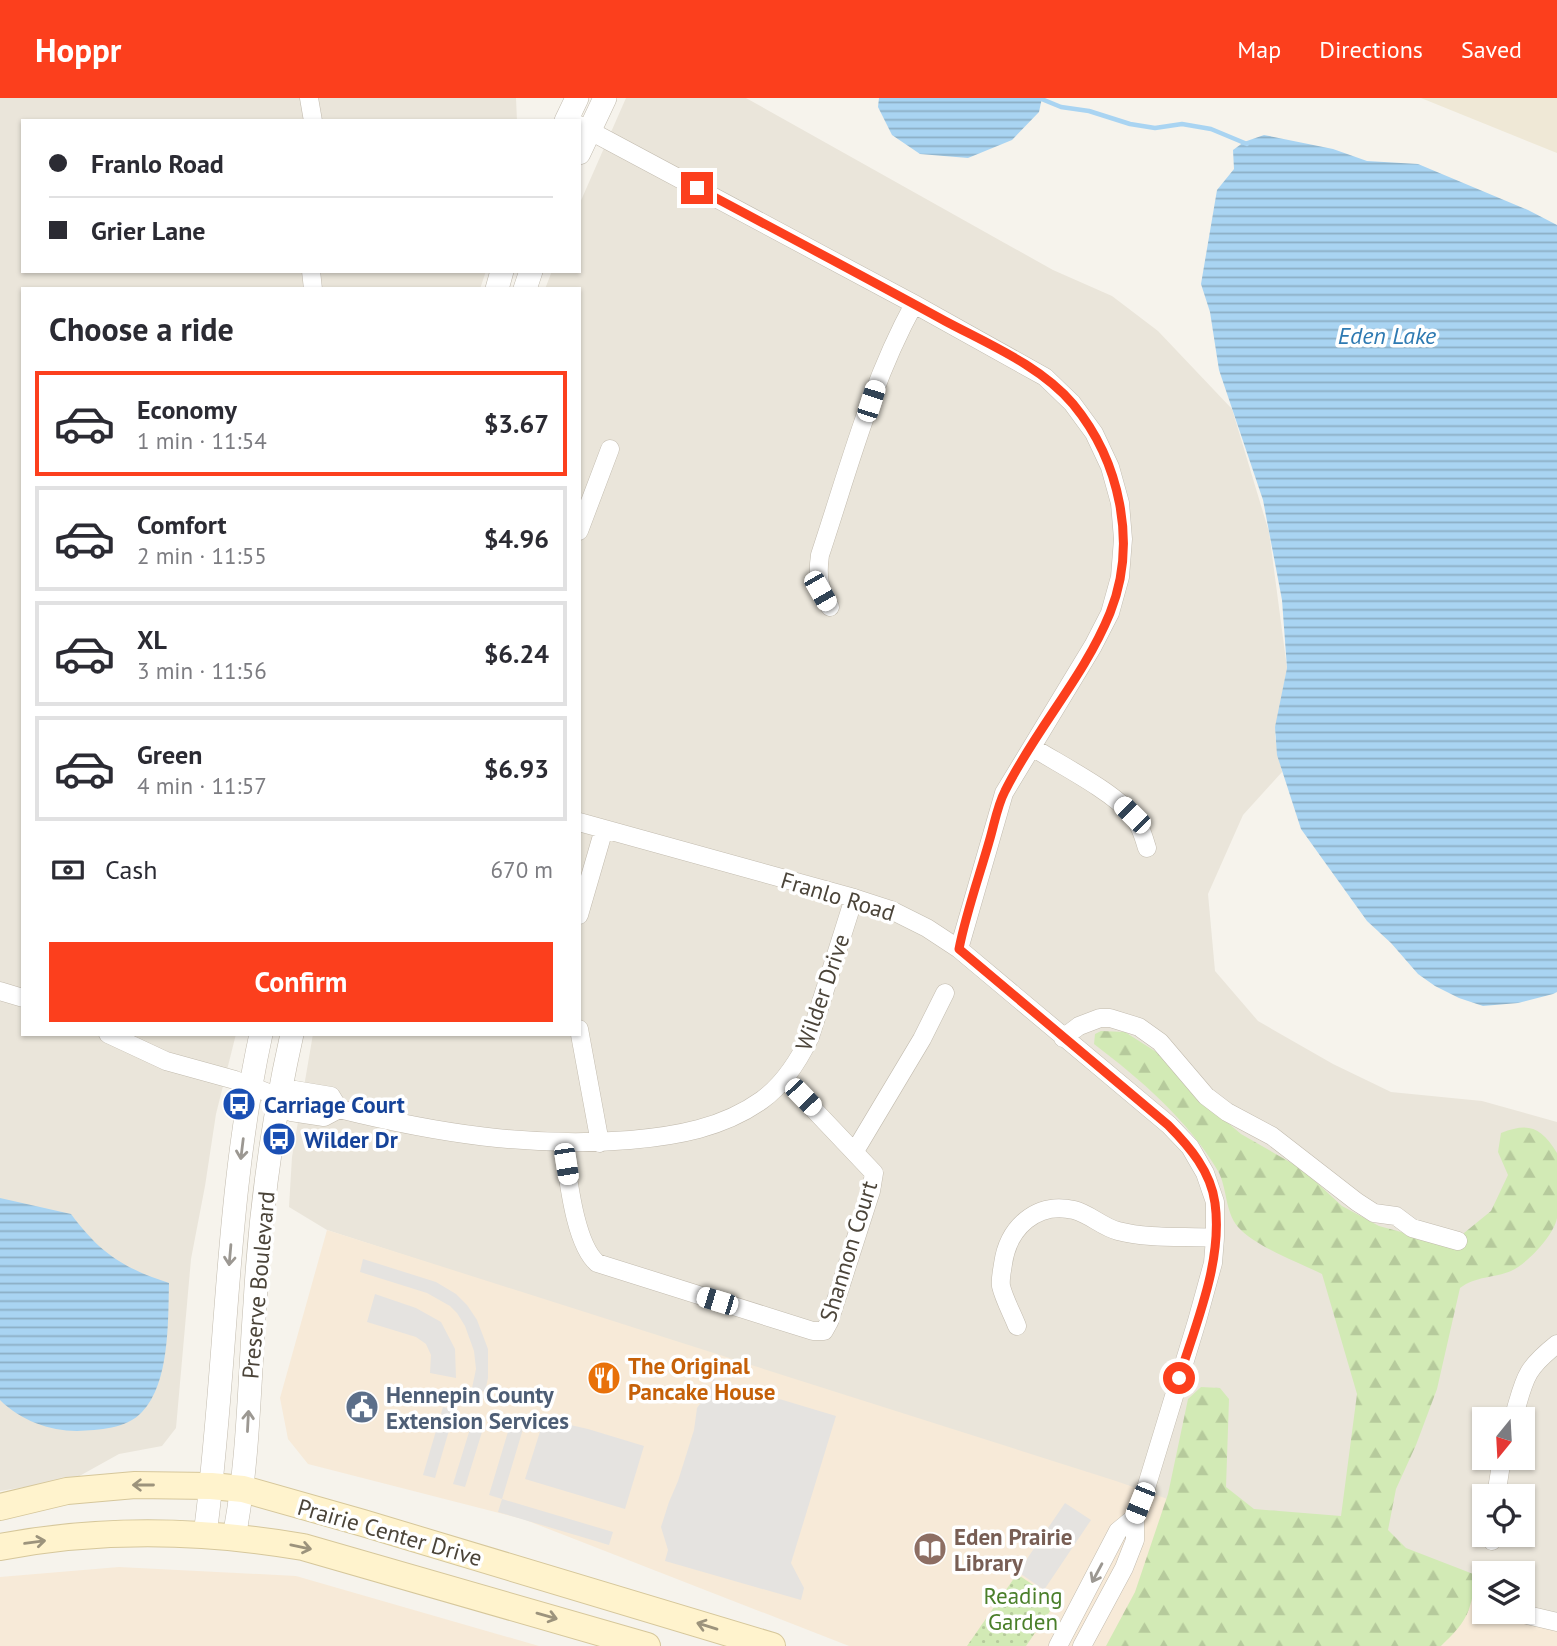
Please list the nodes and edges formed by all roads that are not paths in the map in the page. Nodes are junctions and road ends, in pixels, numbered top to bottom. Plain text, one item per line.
1 (309, 98) edge
2 (605, 98) edge
3 (313, 119) edge
4 (575, 119) edge
5 (581, 122) edge
6 (914, 304) junction
7 (610, 449) dead end
8 (581, 526) edge
9 (830, 607) dead end
10 (1032, 747) junction
11 (581, 823) edge
12 (604, 829) junction
13 (1147, 848) dead end
14 (854, 898) junction
15 (581, 908) edge
16 (959, 949) junction
17 (0, 991) edge
18 (945, 993) dead end
19 (21, 997) edge
20 (112, 1036) edge
21 (261, 1036) edge
22 (292, 1036) edge
23 (580, 1036) edge
24 (1063, 1038) junction
25 (785, 1079) junction
26 (250, 1086) junction
27 (279, 1097) junction
28 (600, 1143) junction
29 (563, 1144) junction
30 (855, 1151) junction
31 (1215, 1238) junction
32 (1458, 1241) dead end
33 (1017, 1326) dead end
34 (1553, 1352) edge
35 (1517, 1407) edge
36 (211, 1486) junction
37 (243, 1489) junction
38 (0, 1507) edge
39 (1135, 1517) junction
40 (205, 1535) junction
41 (234, 1537) junction
42 (0, 1547) edge
43 (1535, 1617) edge
44 (1557, 1622) edge
45 (1057, 1645) edge
46 (647, 1646) edge
47 (772, 1646) edge
48 (1082, 1646) edge

1 - 3 street
2 - 4 street
5 - 6 street
6 - 9 street
6 - 10 street
7 - 8 street
10 - 13 street
10 - 16 street
11 - 12 street, Franlo Road
12 - 14 street, Franlo Road
12 - 15 street
14 - 16 street, Franlo Road
14 - 25 street, Wilder Drive
16 - 24 street, Franlo Road
17 - 19 street
18 - 30 street, Shannon Court
20 - 26 street
21 - 26 street, Preserve Boulevard
22 - 27 street, Preserve Boulevard
23 - 28 street
24 - 31 street, Franlo Road
24 - 32 street
25 - 28 street, Wilder Drive
25 - 30 street, Shannon Court
26 - 27 street
26 -> 36 street, Preserve Boulevard
27 - 29 street, Wilder Drive
37 -> 27 street, Preserve Boulevard
28 - 29 street, Wilder Drive
29 - 30 street, Shannon Court
31 - 33 street
31 - 39 street, Franlo Road
34 - 35 street
36 - 37 main road, Prairie Center Drive
36 -> 38 main road, Prairie Center Drive
36 - 40 street, Preserve Boulevard
37 - 41 street, Preserve Boulevard
47 -> 37 main road, Prairie Center Drive
39 -> 45 street, Franlo Road
39 - 48 street, Franlo Road
40 - 41 main road, Prairie Center Drive
42 -> 40 main road, Prairie Center Drive
41 -> 46 main road, Prairie Center Drive
43 - 44 street

